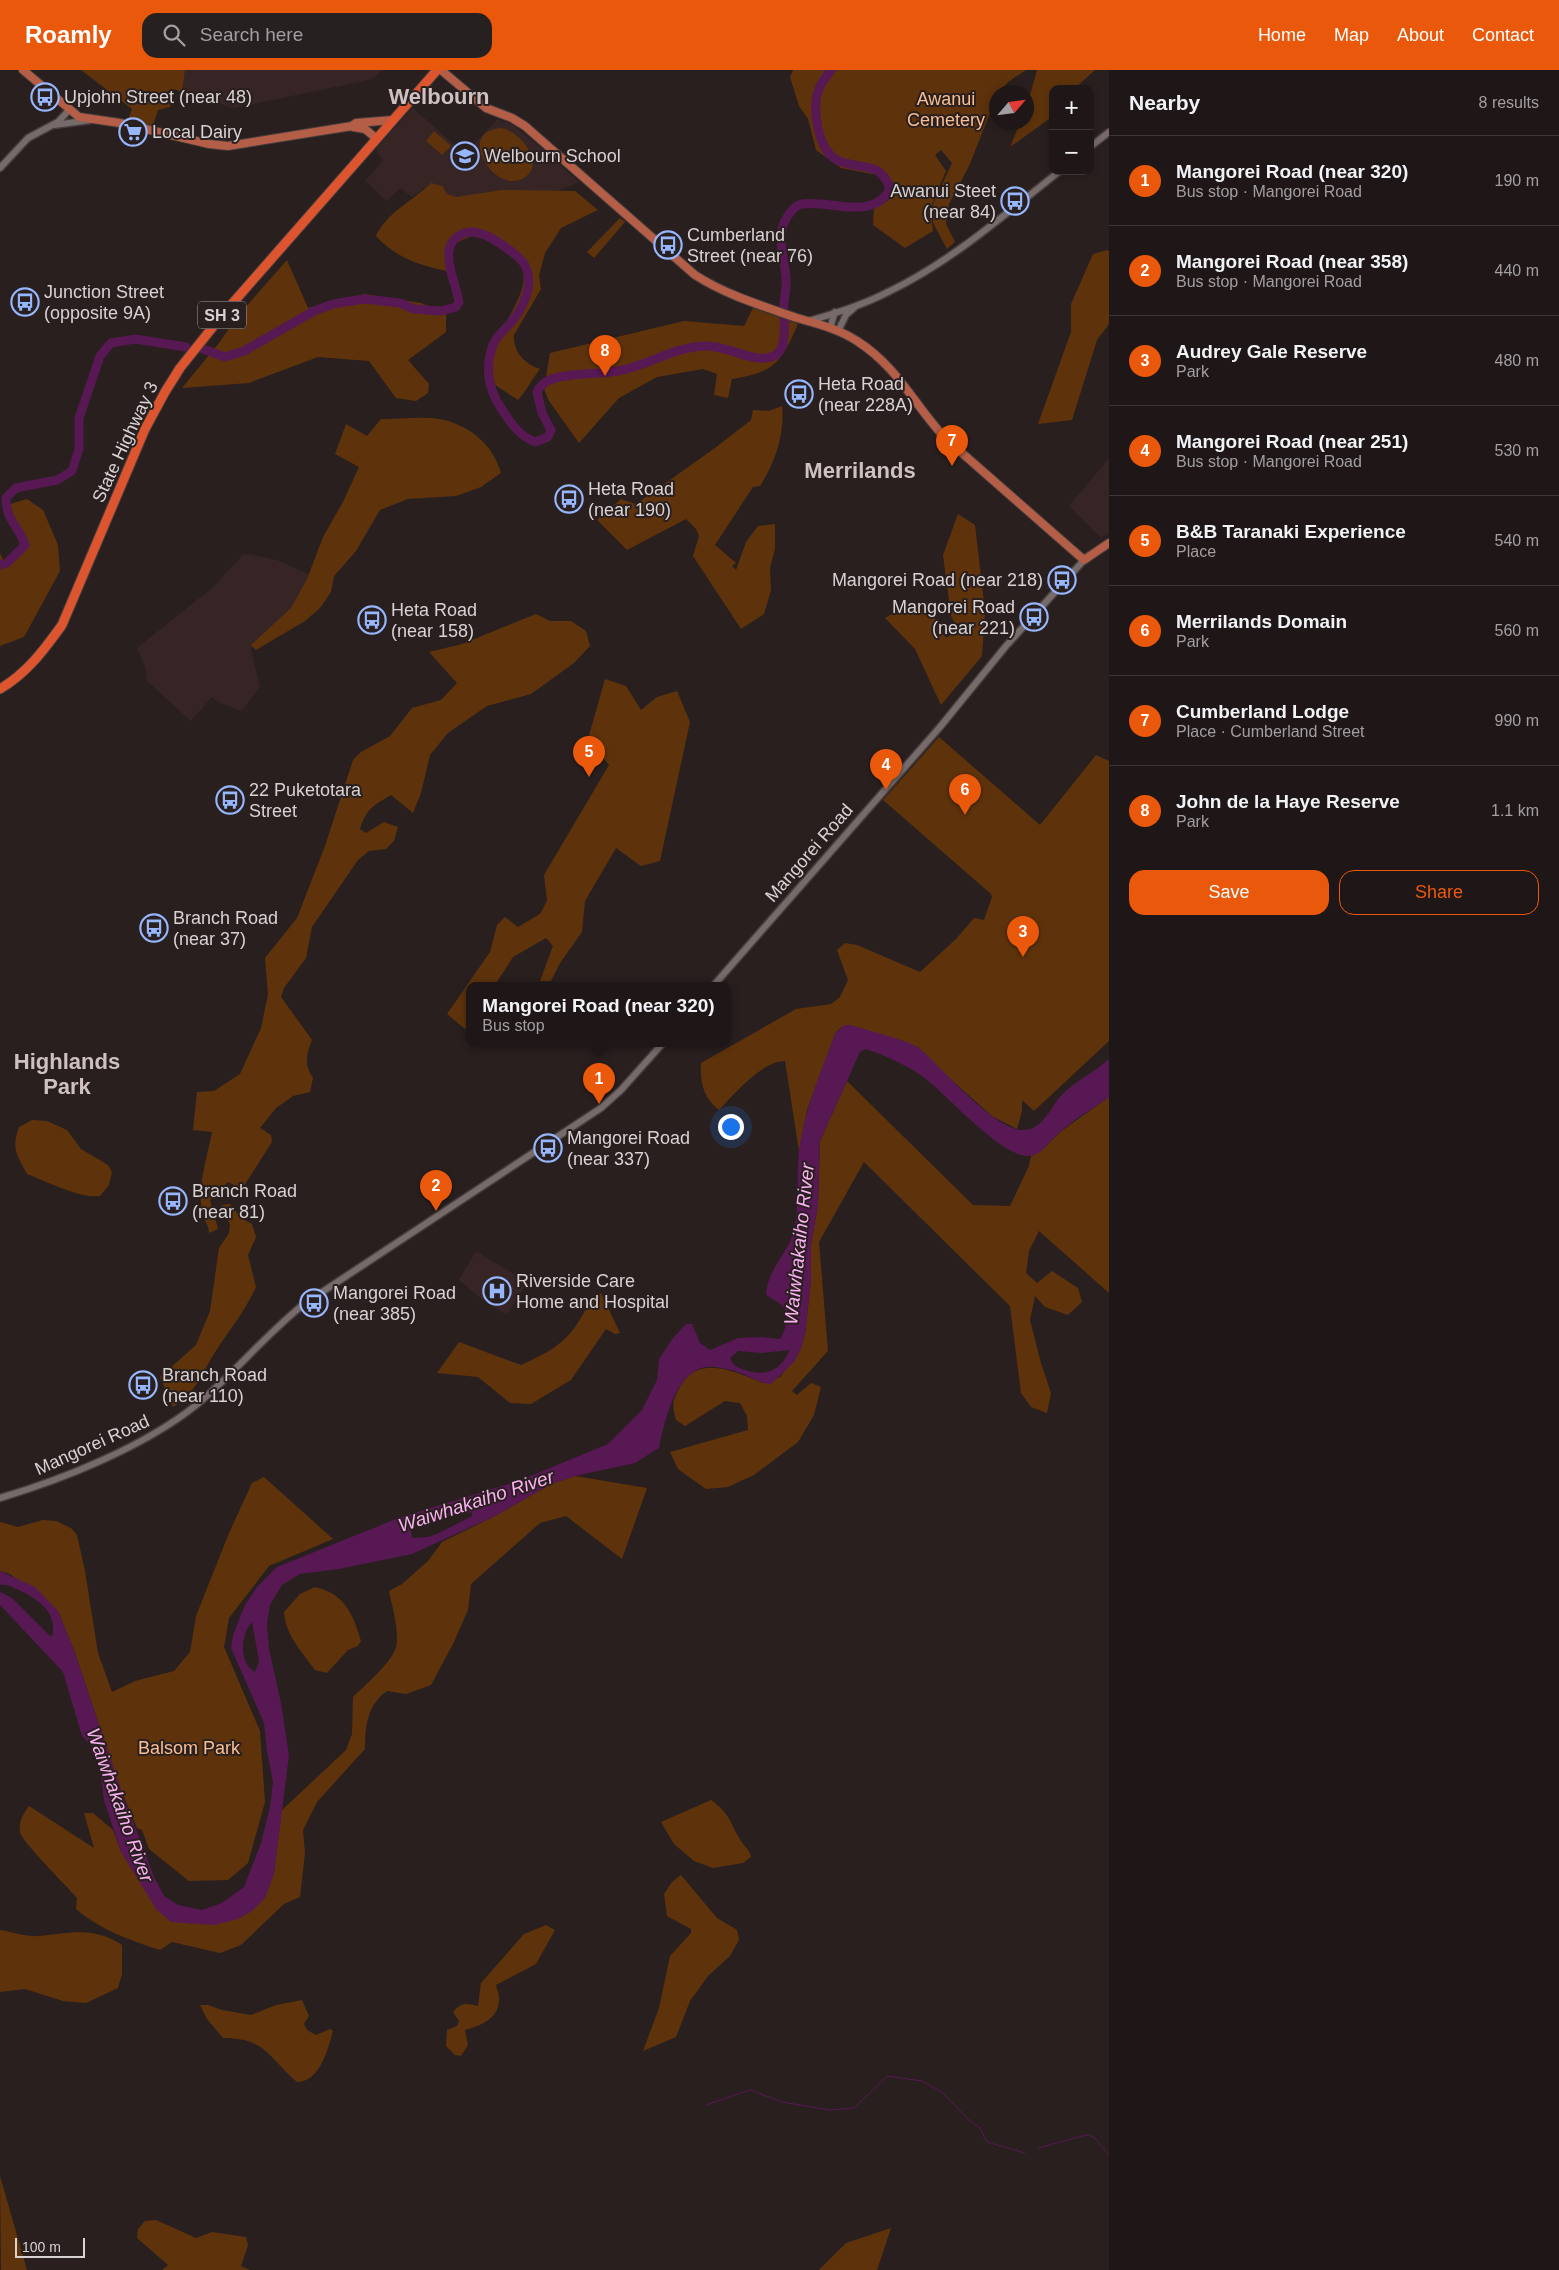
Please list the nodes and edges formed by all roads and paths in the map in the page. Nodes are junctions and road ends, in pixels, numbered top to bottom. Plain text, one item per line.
1 (23, 70) edge
2 (437, 70) edge
3 (441, 70) edge
4 (69, 110) junction
5 (94, 119) junction
6 (393, 120) junction
7 (370, 122) junction
8 (53, 125) junction
9 (352, 126) junction
10 (1109, 132) edge
11 (379, 136) junction
12 (1094, 144) edge
13 (0, 168) edge
14 (1055, 175) edge
15 (856, 306) junction
16 (835, 312) junction
17 (809, 321) junction
18 (830, 328) junction
19 (838, 331) junction
20 (1109, 542) edge
21 (1084, 560) junction
22 (4, 687) edge
23 (717, 982) edge
24 (660, 1047) edge
25 (0, 1498) edge

1 - 4 main road
2 - 6 highway, SH 3
3 - 17 main road
4 - 5 main road
4 - 8 street
5 - 8 street
5 - 9 main road
6 - 7 main road
6 - 11 highway, SH 3
7 - 9 main road
7 - 11 main road
8 - 13 street
9 - 11 main road
10 - 12 street
11 - 22 highway, State Highway 3 / SH 3
14 - 15 street
15 - 16 street
15 - 19 street
16 - 17 street
16 - 18 street
17 - 18 main road
18 - 19 main road
19 - 21 main road
20 - 21 main road, Mangorei Road
21 - 23 street, Mangorei Road
24 - 25 street, Mangorei Road

